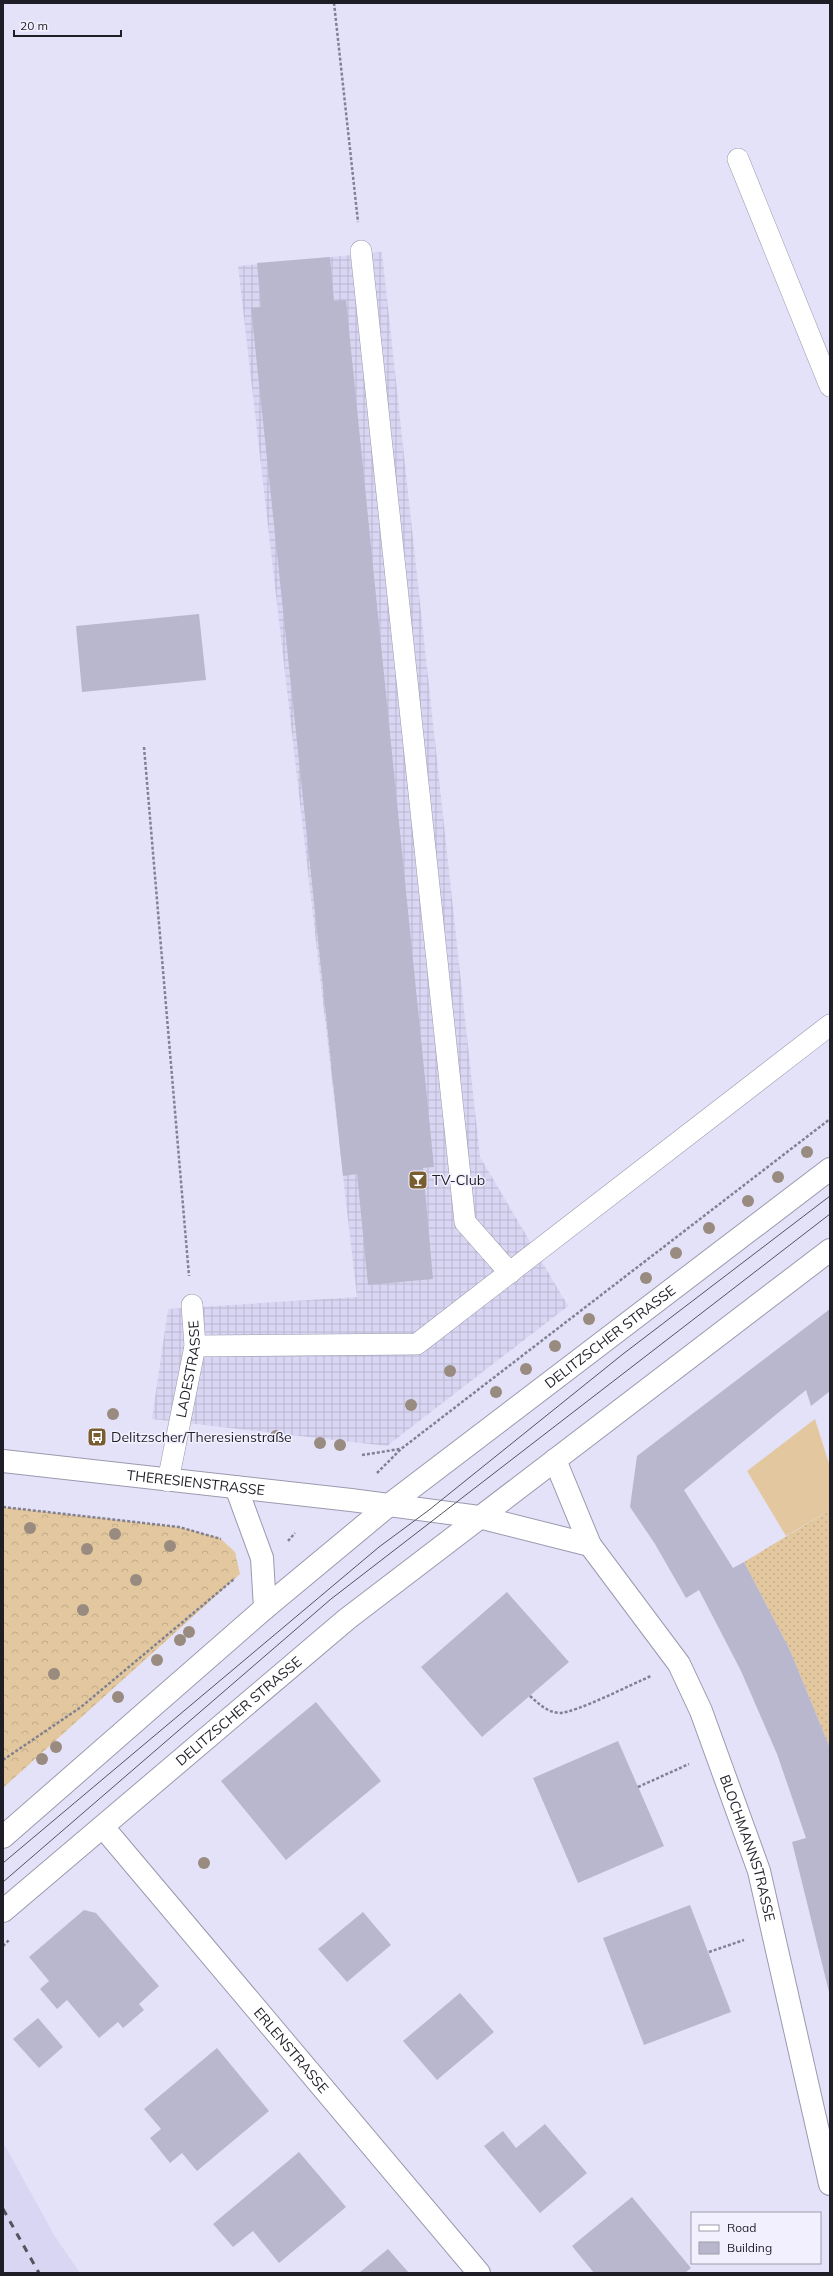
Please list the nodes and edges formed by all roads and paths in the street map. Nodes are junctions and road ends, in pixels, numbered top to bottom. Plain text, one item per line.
1 (334, 3) edge
2 (738, 159) dead end
3 (361, 251) joint
4 (830, 386) edge
5 (144, 747) dead end
6 (830, 1025) edge
7 (830, 1119) edge
8 (830, 1168) edge
9 (830, 1250) edge
10 (510, 1273) junction
11 (192, 1305) joint
12 (195, 1346) junction
13 (362, 1455) dead end
14 (555, 1460) junction
15 (3, 1461) edge
16 (168, 1480) junction
17 (236, 1487) junction
18 (389, 1505) junction
19 (3, 1507) edge
20 (479, 1517) junction
21 (295, 1533) dead end
22 (224, 1542) dead end
23 (285, 1544) dead end
24 (590, 1545) junction
25 (240, 1574) dead end
26 (265, 1608) junction
27 (679, 1664) junction
28 (530, 1696) dead end
29 (717, 1752) junction
30 (3, 1760) edge
31 (638, 1787) dead end
32 (103, 1827) junction
33 (3, 1837) edge
34 (3, 1911) edge
35 (772, 1930) junction
36 (709, 1952) dead end
37 (830, 2184) edge
38 (479, 2273) edge

1 - 3 path
2 - 4 lane
3 - 10 lane
5 - 11 path
6 - 10 lane
7 - 13 path
8 - 18 main road, DELITZSCHER STRASSE
9 - 14 main road, DELITZSCHER STRASSE
10 - 12 lane
11 - 12 lane, LADESTRASSE
12 - 16 lane, LADESTRASSE
14 - 20 main road, DELITZSCHER STRASSE
14 - 24 main road, BLOCHMANNSTRASSE
15 - 16 main road, THERESIENSTRASSE
16 - 17 main road, THERESIENSTRASSE
17 - 18 main road, THERESIENSTRASSE
17 - 26 main road
18 - 20 main road
18 - 26 main road, DELITZSCHER STRASSE
19 - 22 path
20 - 24 main road
20 - 32 main road, DELITZSCHER STRASSE
21 - 23 path
24 - 27 main road, BLOCHMANNSTRASSE
25 - 30 path
26 - 33 main road, DELITZSCHER STRASSE
27 - 28 path
27 - 29 main road, BLOCHMANNSTRASSE
29 - 31 path
29 - 35 main road, BLOCHMANNSTRASSE
32 - 34 main road, DELITZSCHER STRASSE
32 - 38 main road, ERLENSTRASSE
35 - 36 path
35 - 37 main road, BLOCHMANNSTRASSE

